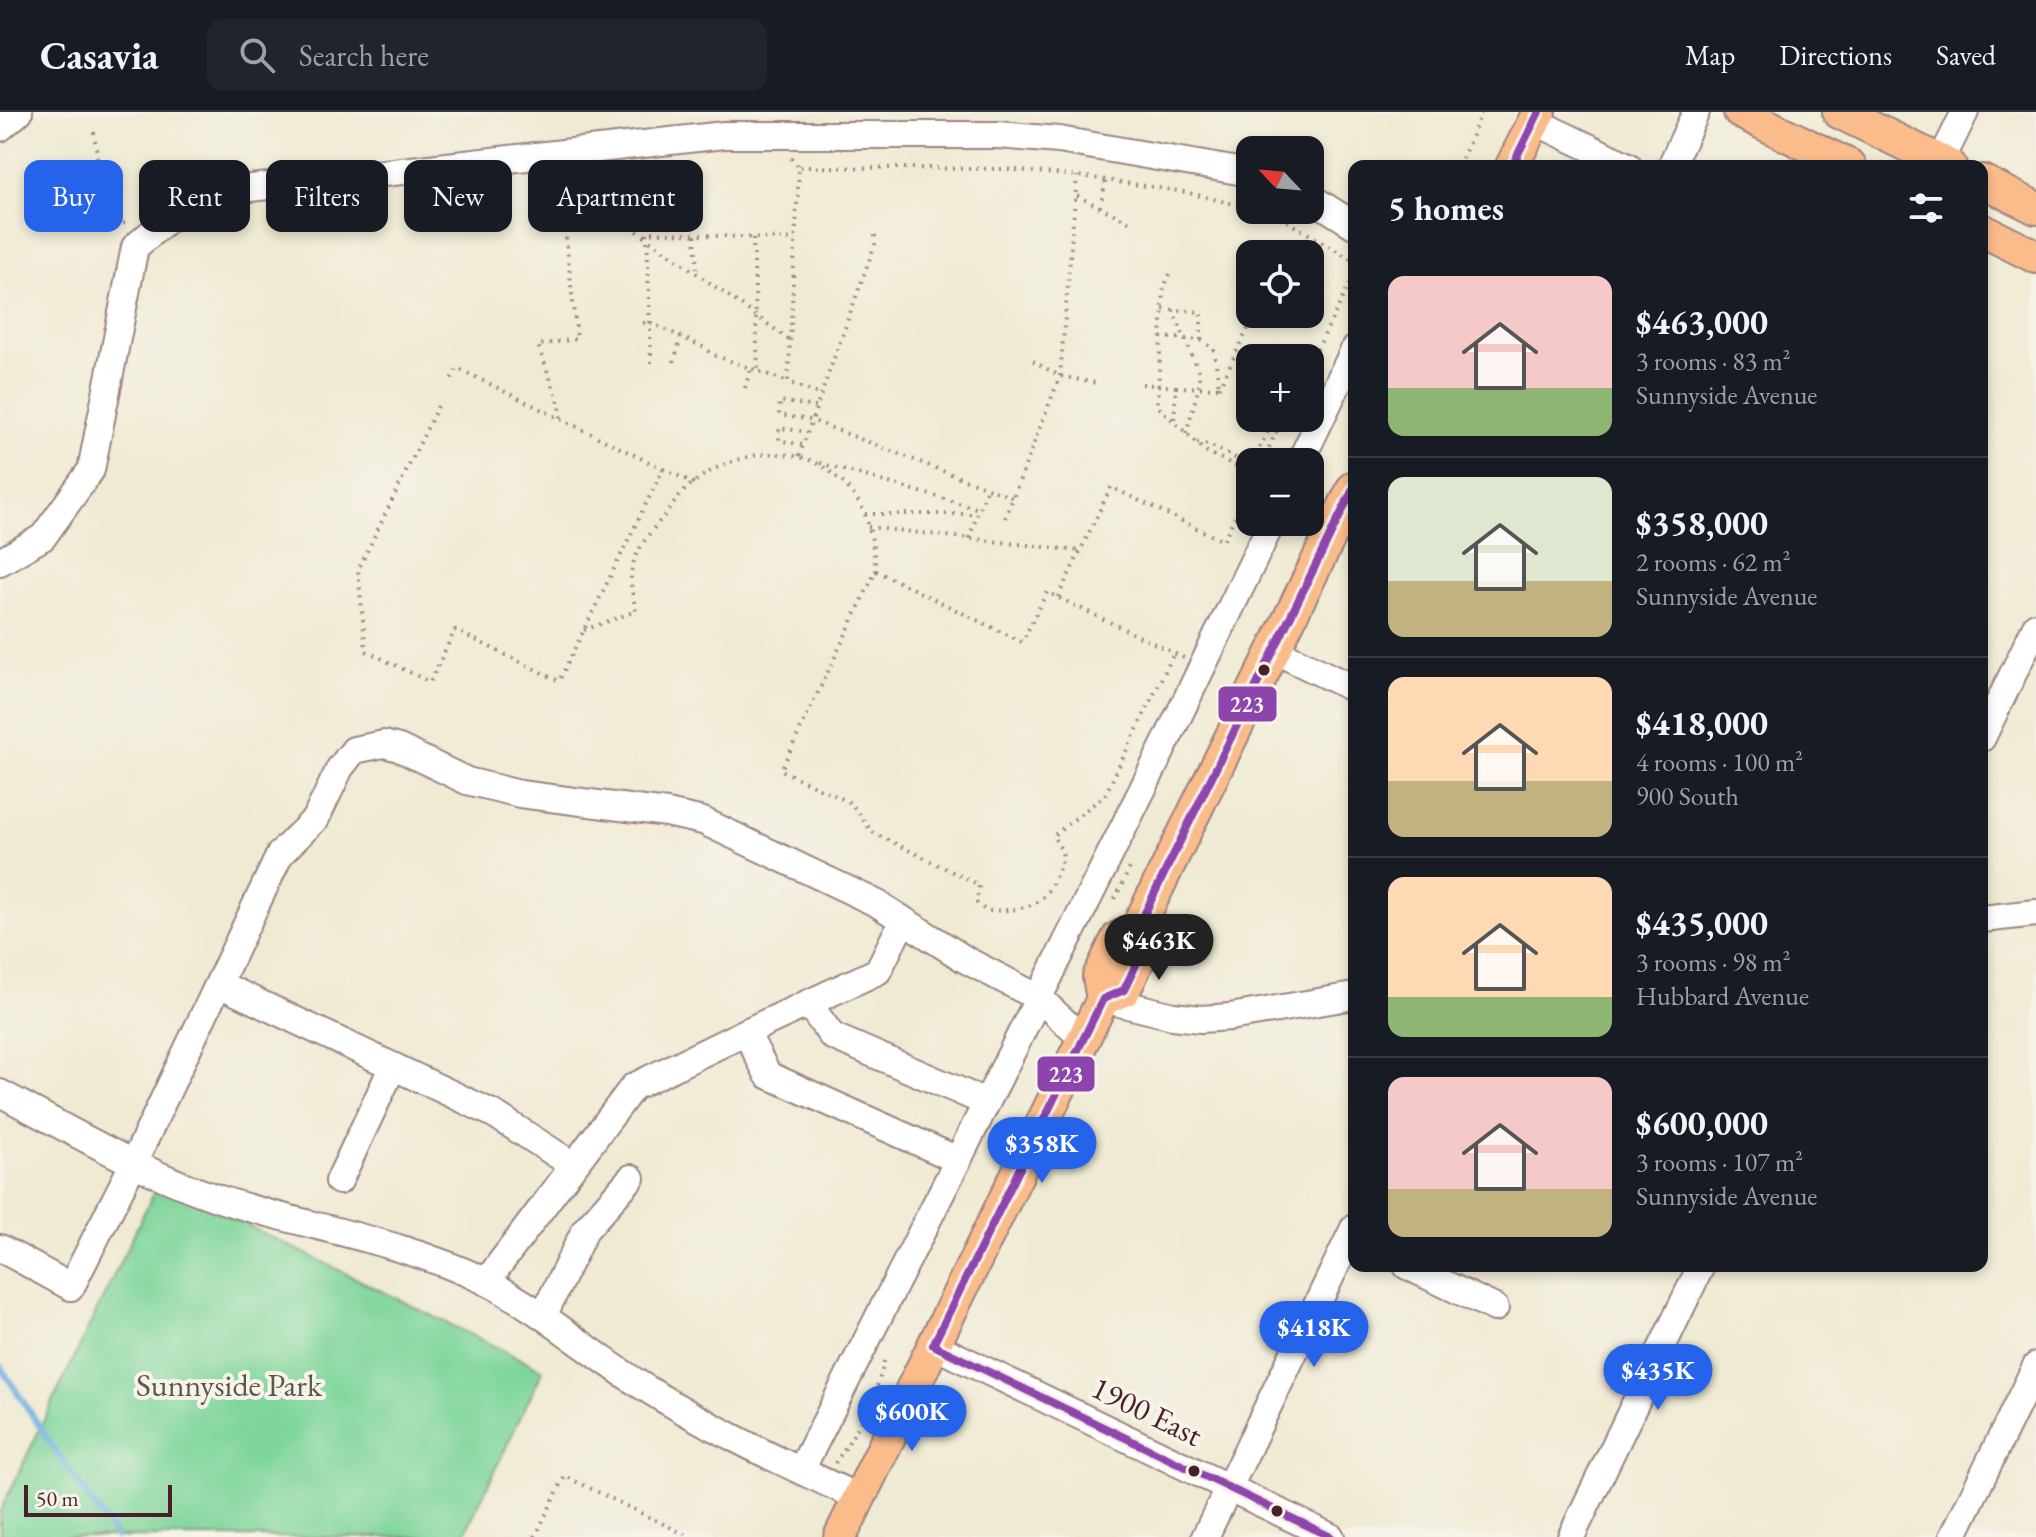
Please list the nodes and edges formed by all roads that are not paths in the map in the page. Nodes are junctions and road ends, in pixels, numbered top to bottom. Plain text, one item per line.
1 (19, 112) edge
2 (1696, 112) edge
3 (1740, 112) edge
4 (1839, 112) edge
5 (1965, 112) edge
6 (1536, 116) edge
7 (0, 128) edge
8 (1515, 160) edge
9 (1617, 160) edge
10 (1674, 160) edge
11 (1838, 160) edge
12 (1938, 160) edge
13 (1947, 160) edge
14 (1236, 171) edge
15 (1988, 184) edge
16 (1324, 206) edge
17 (2036, 208) edge
18 (1348, 221) edge
19 (1988, 233) edge
20 (2036, 257) edge
21 (1348, 362) edge
22 (1307, 448) edge
23 (1348, 499) edge
24 (1265, 536) edge
25 (0, 562) edge
26 (2036, 626) edge
27 (1274, 650) junction
28 (1348, 686) edge
29 (1988, 726) edge
30 (2036, 913) edge
31 (1988, 918) edge
32 (903, 920) junction
33 (219, 984) junction
34 (1348, 997) edge
35 (1039, 998) junction
36 (1103, 999) junction
37 (808, 1003) junction
38 (746, 1032) junction
39 (1082, 1038) junction
40 (393, 1066) junction
41 (0, 1093) edge
42 (985, 1102) junction
43 (958, 1160) junction
44 (134, 1162) junction
45 (573, 1165) junction
46 (631, 1178) dead end
47 (339, 1181) dead end
48 (1348, 1244) edge
49 (0, 1248) edge
50 (1420, 1272) edge
51 (1698, 1272) edge
52 (486, 1282) junction
53 (1495, 1308) dead end
54 (543, 1316) junction
55 (933, 1345) junction
56 (2036, 1366) edge
57 (801, 1470) junction
58 (1229, 1488) junction
59 (860, 1498) junction
60 (840, 1537) edge
61 (1205, 1537) edge
62 (1331, 1537) edge
63 (1571, 1537) edge
64 (1953, 1537) edge

1 - 7 street
2 - 10 street
3 - 11 main road
4 - 12 main road
5 - 13 street
6 - 8 main road
6 - 9 street
14 - 25 street
15 - 17 main road
16 - 18 street
19 - 20 main road
21 - 22 street
23 - 27 main road
24 - 35 street
26 - 29 street
27 - 28 street
27 - 36 main road
30 - 31 street
32 - 33 street
32 - 35 street
32 - 37 street
33 - 40 street
33 - 44 street
34 - 36 street
35 - 39 street
35 - 42 street
36 - 39 main road
37 - 38 street
37 - 42 street
38 - 43 street
38 - 45 street
39 - 55 main road
40 - 45 street
40 - 47 street
41 - 44 street
42 - 43 street
43 - 57 street
44 - 49 street
44 - 52 street
45 - 52 street
46 - 54 street
48 - 58 street
50 - 53 street
51 - 63 street
52 - 54 street
54 - 57 street
55 - 58 street, 1900 East
55 - 59 main road
56 - 64 street
57 - 59 street
58 - 61 street
58 - 62 street, 1900 East
59 - 60 main road

